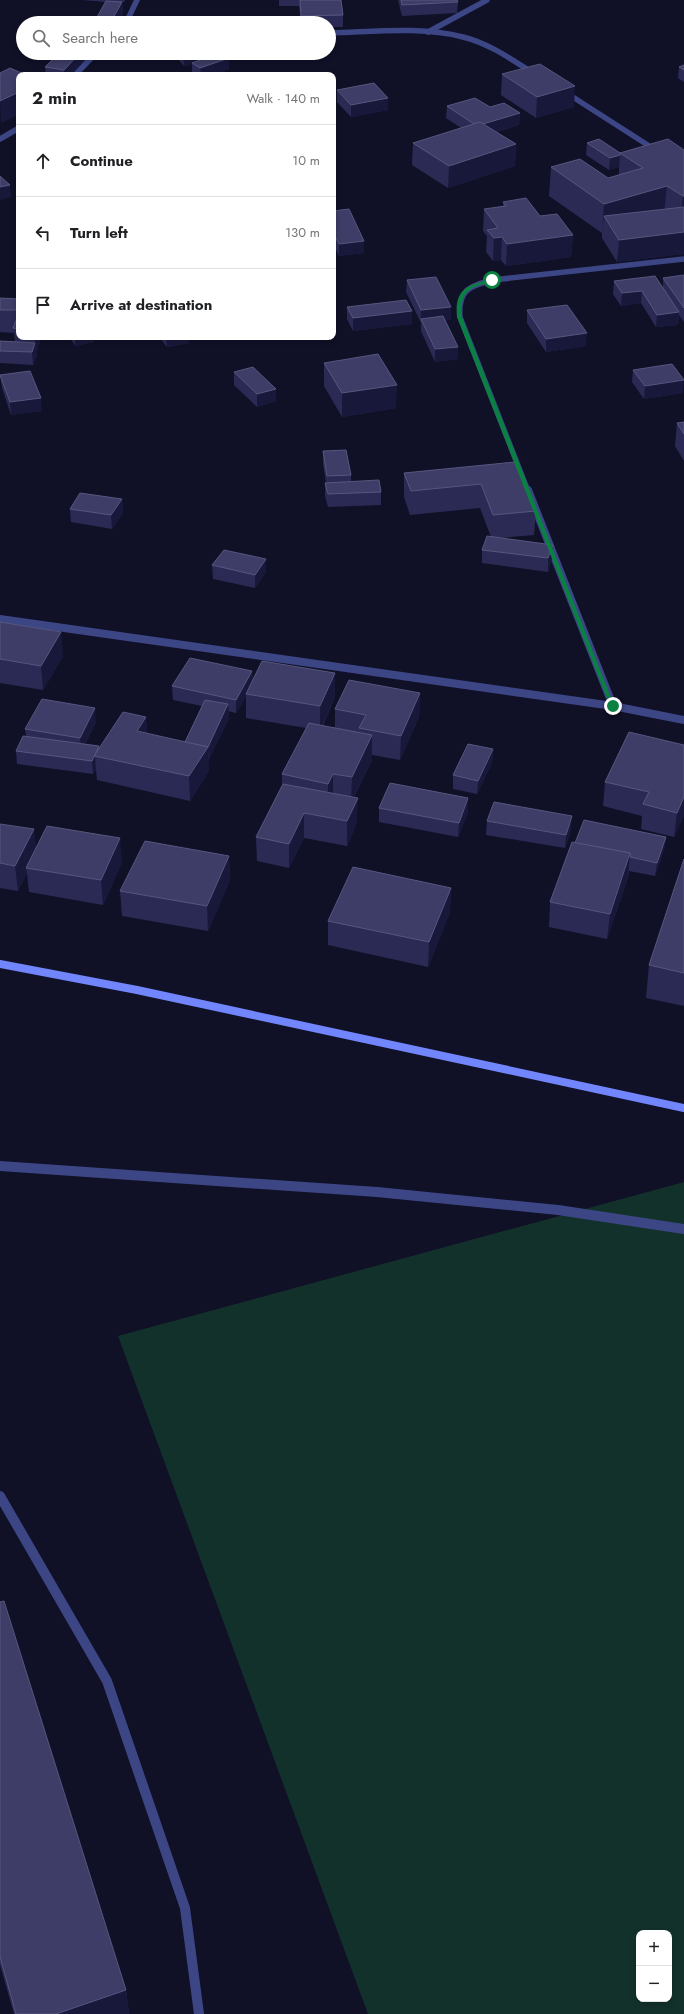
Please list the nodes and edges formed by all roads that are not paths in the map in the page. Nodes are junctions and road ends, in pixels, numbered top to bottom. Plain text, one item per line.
1 (137, 0) edge
2 (487, 0) edge
3 (129, 16) edge
4 (336, 33) edge
5 (428, 33) junction
6 (89, 60) edge
7 (78, 72) edge
8 (539, 76) edge
9 (558, 88) edge
10 (16, 130) edge
11 (0, 139) edge
12 (660, 152) edge
13 (684, 259) edge
14 (0, 619) edge
15 (613, 706) junction
16 (684, 720) edge
17 (0, 964) edge
18 (684, 1108) edge
19 (0, 1166) edge
20 (684, 1229) edge
21 (0, 1496) edge
22 (199, 2014) edge

1 - 3 street
2 - 5 street
4 - 5 street
5 - 8 street
6 - 7 street
9 - 12 street
10 - 11 street
13 - 15 street
14 - 15 street
15 - 16 street
17 - 18 main road
19 - 20 street
21 - 22 street

